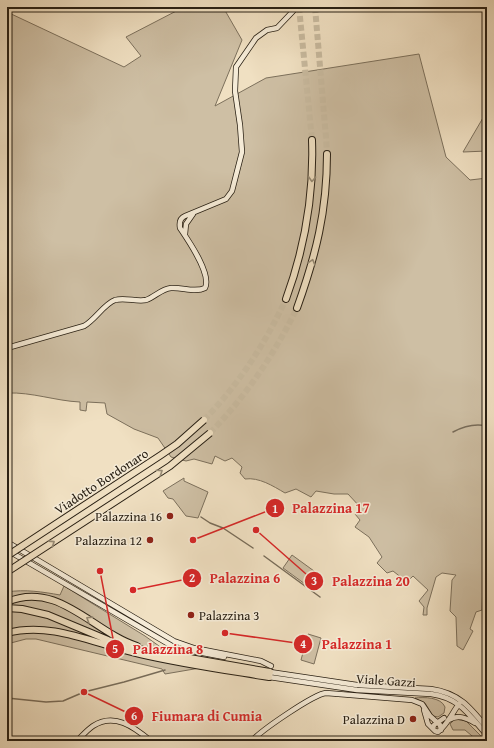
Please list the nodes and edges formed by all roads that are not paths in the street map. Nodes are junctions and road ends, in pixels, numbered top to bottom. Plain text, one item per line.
1 (297, 7) edge
2 (312, 140) tunnel mouth
3 (327, 154) tunnel mouth
4 (287, 296) tunnel mouth
5 (297, 308) tunnel mouth
6 (7, 348) edge
7 (204, 420) tunnel mouth
8 (210, 433) tunnel mouth
9 (7, 542) edge
10 (7, 550) edge
11 (7, 556) edge
12 (7, 572) edge
13 (7, 602) edge
14 (7, 610) edge
15 (7, 633) edge
16 (162, 653) junction
17 (140, 654) junction
18 (254, 661) junction
19 (270, 672) junction
20 (422, 704) junction
21 (458, 705) junction
22 (446, 719) junction
23 (428, 722) junction
24 (436, 722) junction
25 (478, 724) junction
26 (487, 728) edge
27 (433, 729) junction
28 (441, 730) junction
29 (487, 735) edge
30 (77, 741) edge
31 (151, 741) edge
32 (252, 741) edge

1 - 6 street
2 -> 4 highway
5 -> 3 highway
7 - 11 highway, Viadotto Bordonaro, bridge
12 -> 8 highway, Viadotto Bordonaro, bridge
9 - 18 street
10 - 18 street
16 -> 13 highway
14 - 16 highway
14 - 17 highway
15 - 17 highway
16 - 19 highway
17 - 19 highway
18 - 19 street, Viale Gazzi
19 - 21 street, Viale Gazzi
20 - 23 street
20 - 24 street
20 - 32 street
21 - 22 street
21 - 25 street, Viale Gazzi
21 - 26 street, Viale Gazzi
22 - 24 street
22 - 25 street
22 - 28 street
23 - 24 street
23 - 27 street
24 - 27 street
24 - 28 street
25 - 29 street, Viale Gazzi
27 - 28 street
30 - 31 street

